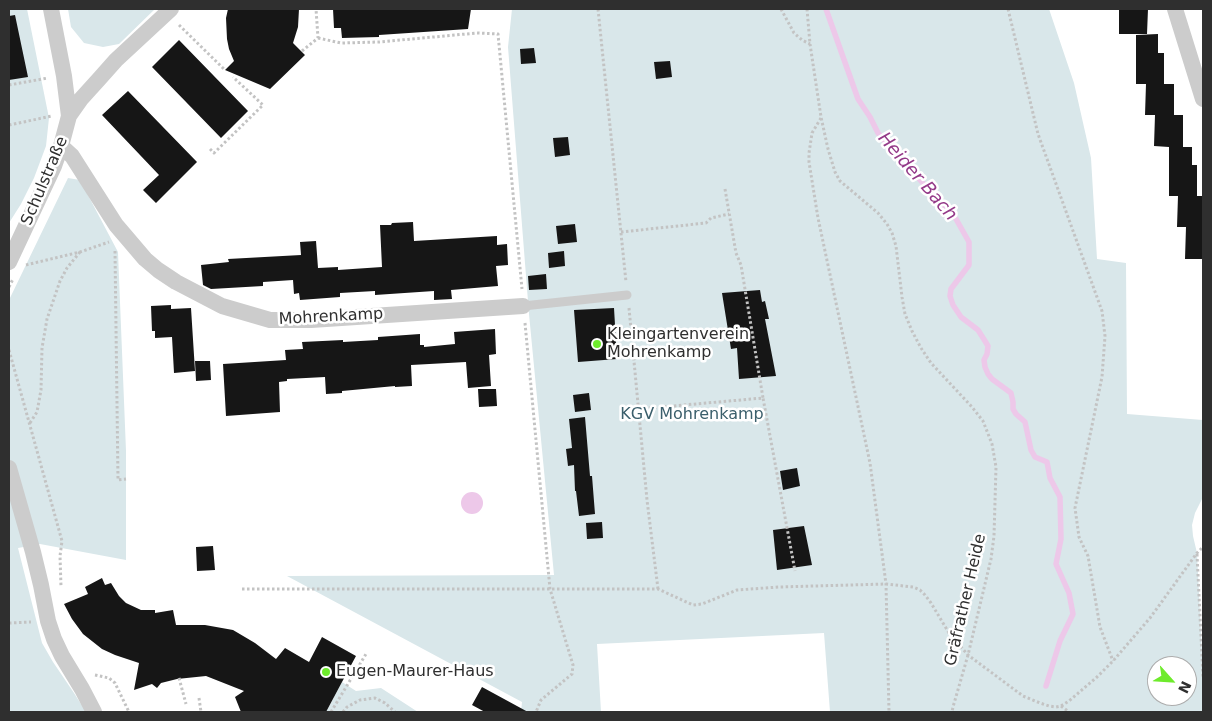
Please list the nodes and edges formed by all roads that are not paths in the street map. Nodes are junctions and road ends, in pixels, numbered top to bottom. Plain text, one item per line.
1 (51, 9) edge
2 (1175, 9) edge
3 (169, 11) edge
4 (1203, 99) edge
5 (69, 115) junction
6 (61, 146) junction
7 (14, 264) edge
8 (627, 295) road end
9 (524, 306) joint
10 (9, 468) edge
11 (94, 712) edge

1 - 5 street, Schulstraße
2 - 4 street
3 - 5 street
5 - 6 street, Schulstraße
6 - 7 street, Schulstraße
6 - 9 street, Mohrenkamp
8 - 9 lane
10 - 11 street

